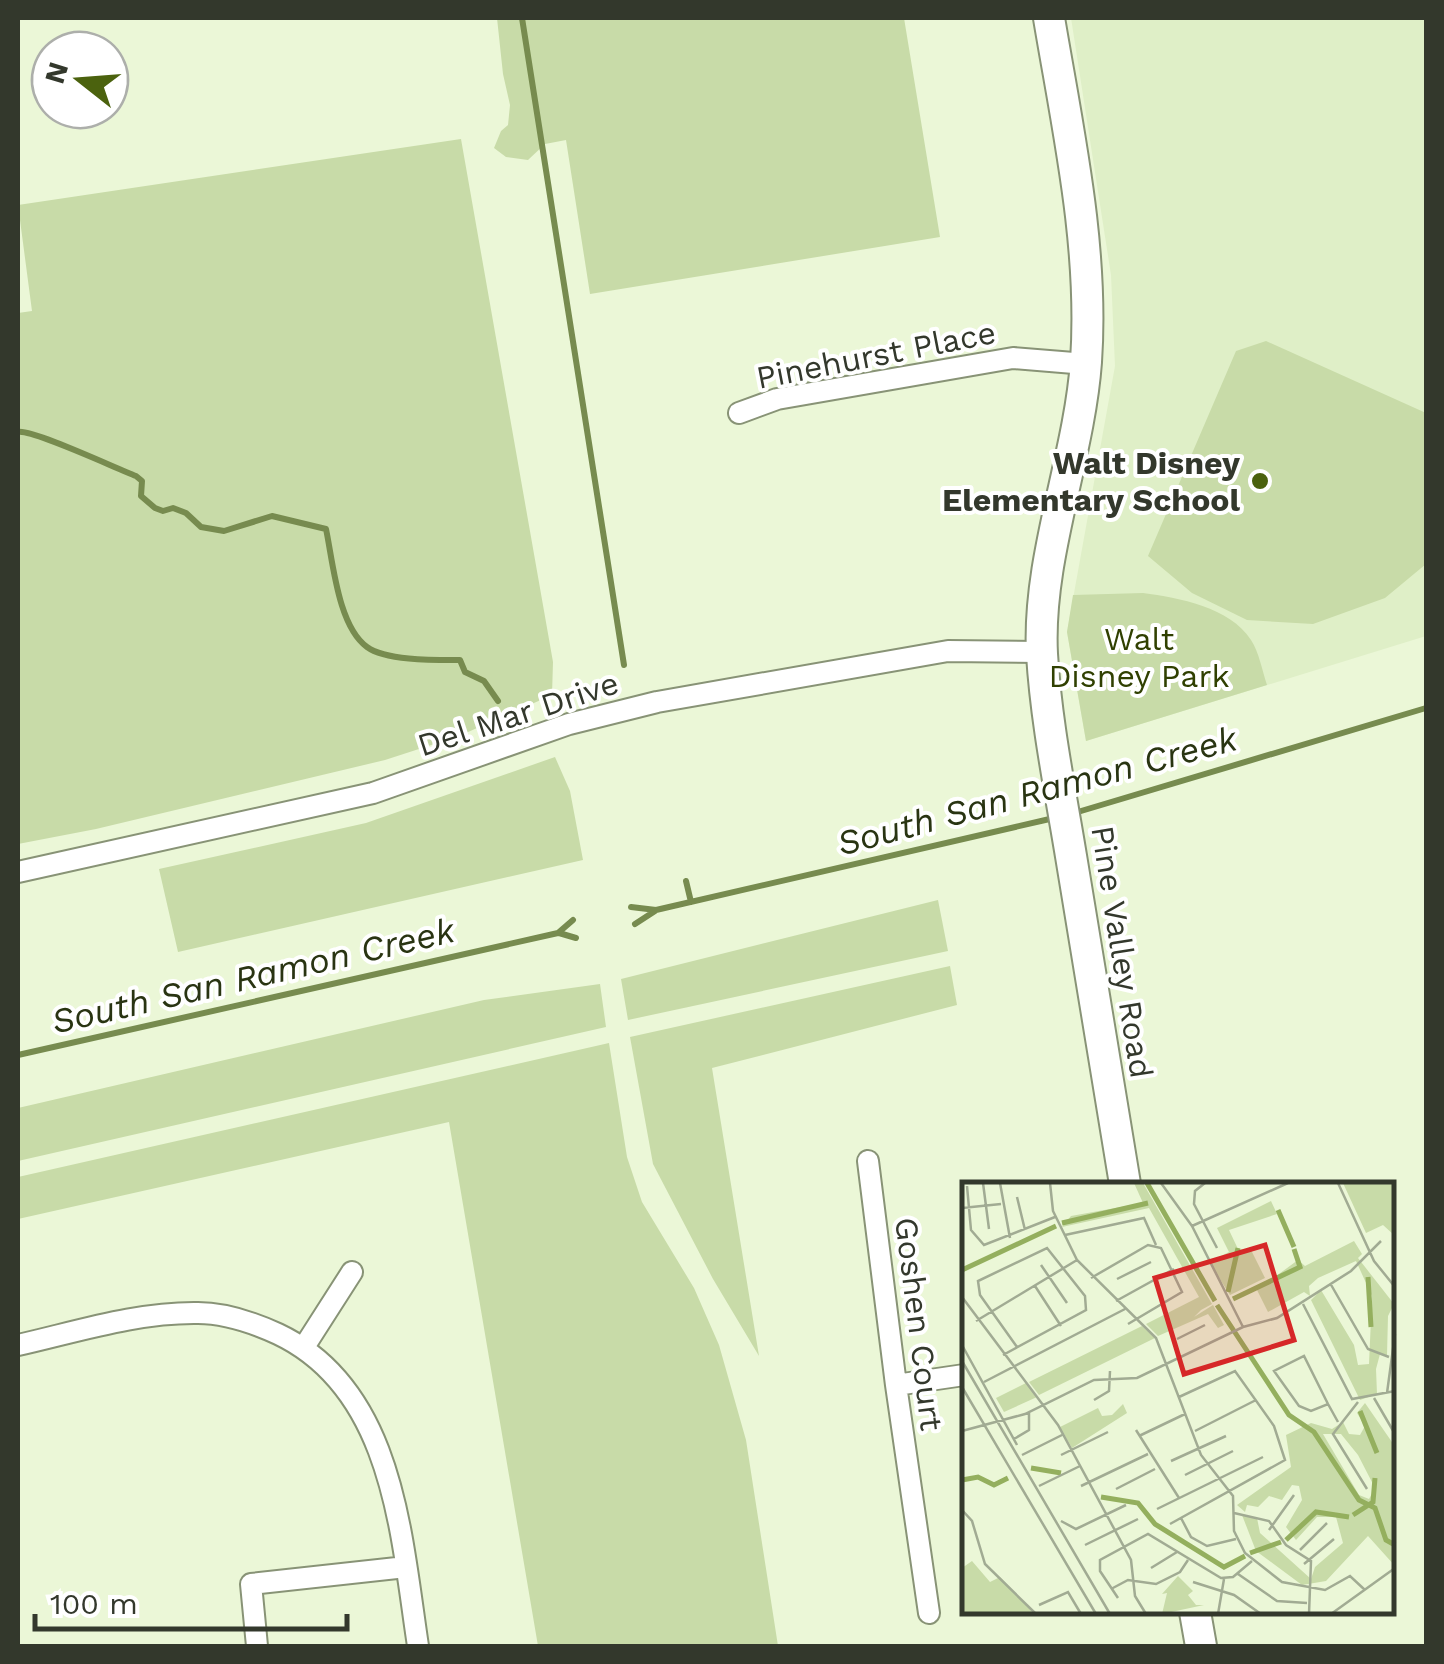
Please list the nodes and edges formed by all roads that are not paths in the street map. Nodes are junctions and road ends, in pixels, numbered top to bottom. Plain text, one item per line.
1 (1050, 18) edge
2 (1086, 364) junction
3 (739, 412) dead end
4 (1042, 652) junction
5 (18, 872) edge
6 (868, 1161) dead end
7 (1125, 1182) edge
8 (352, 1272) dead end
9 (18, 1346) edge
10 (304, 1347) junction
11 (962, 1375) edge
12 (896, 1385) junction
13 (406, 1567) junction
14 (929, 1613) dead end
15 (1195, 1614) edge
16 (258, 1646) edge
17 (418, 1646) edge
18 (1200, 1646) edge

1 - 2 street, Pine Valley Road
2 - 3 street, Pinehurst Place
2 - 4 street, Pine Valley Road
4 - 5 street, Del Mar Drive
4 - 7 street, Pine Valley Road
6 - 12 street, Goshen Court
8 - 10 street
9 - 10 street
10 - 13 street
11 - 12 street
12 - 14 street, Goshen Court
13 - 16 street
13 - 17 street
15 - 18 street

